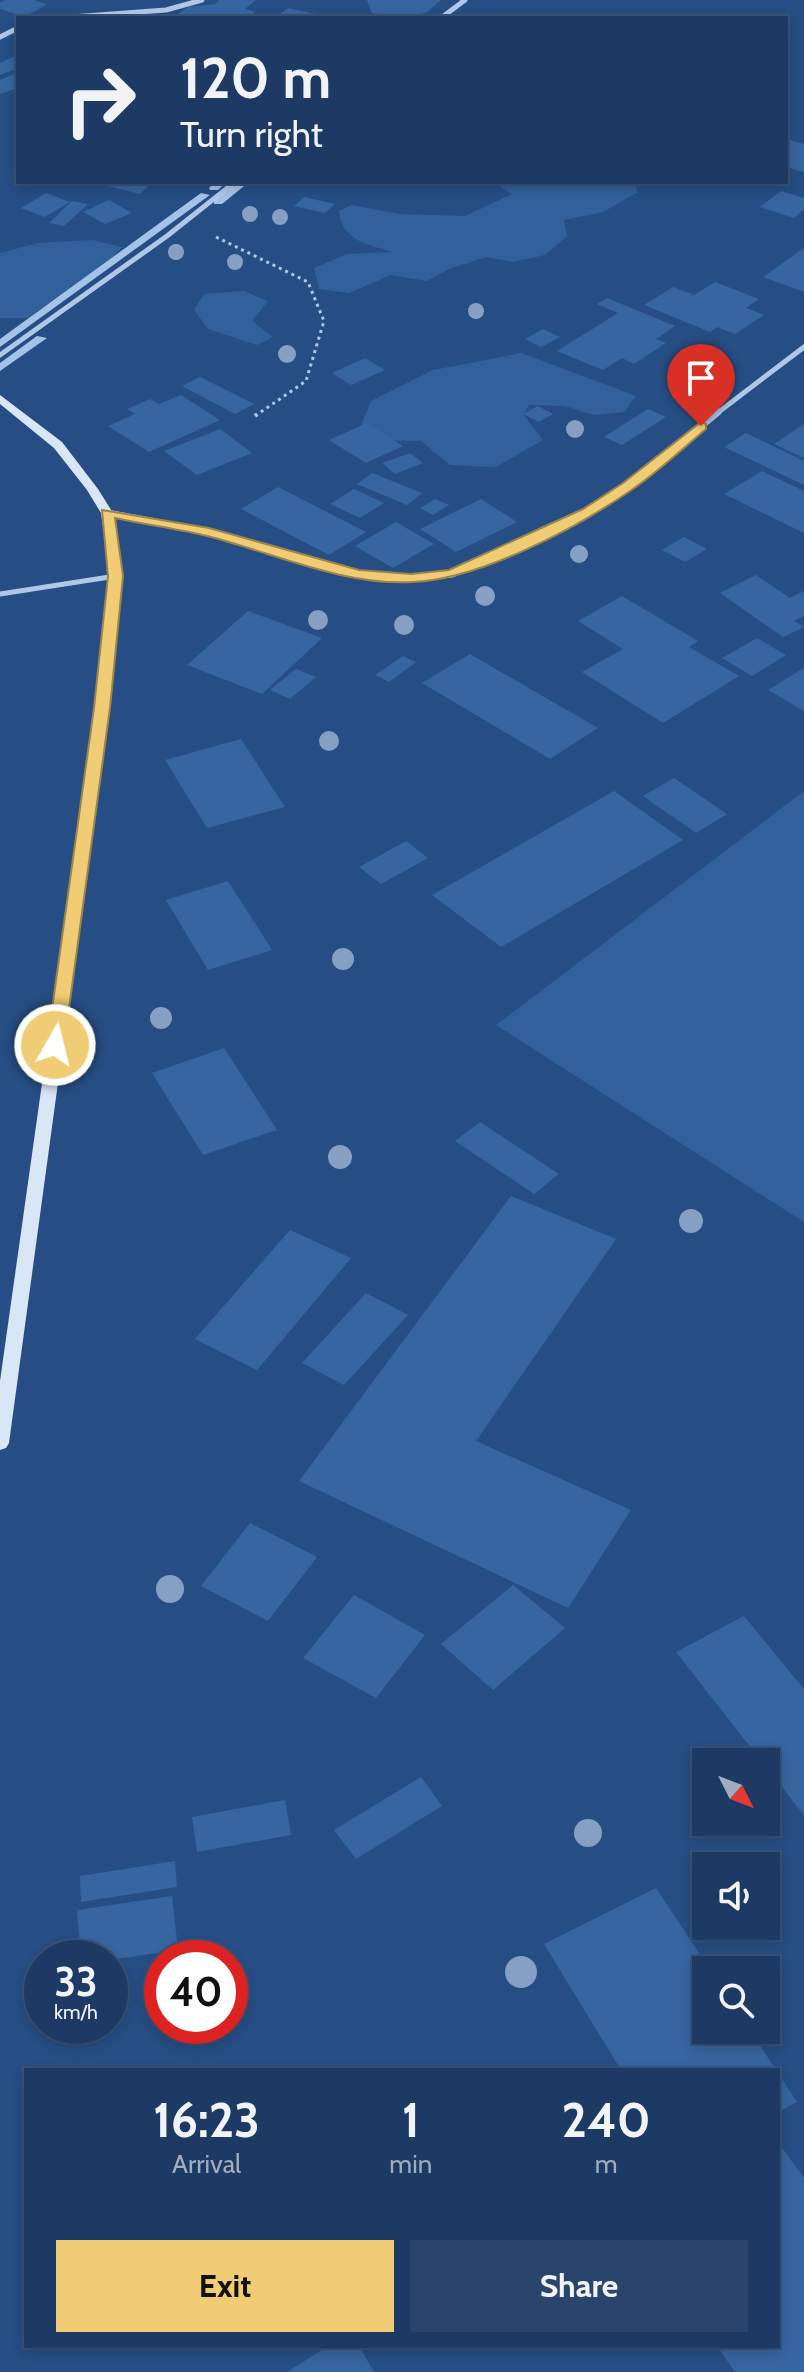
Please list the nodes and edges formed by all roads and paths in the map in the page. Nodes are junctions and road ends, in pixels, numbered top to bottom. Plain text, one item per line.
1 (202, 0) edge
2 (465, 0) edge
3 (85, 16) edge
4 (444, 16) edge
5 (232, 184) edge
6 (181, 224) junction
7 (804, 347) edge
8 (0, 355) edge
9 (0, 398) edge
10 (255, 416) dead end
11 (107, 513) junction
12 (116, 576) junction
13 (0, 594) edge
14 (0, 1443) edge

1 - 3 street
2 - 4 street
5 - 6 street
6 - 8 street
6 - 10 path
7 - 11 street
9 - 11 street
11 - 12 street
12 - 13 lane
12 - 14 street

